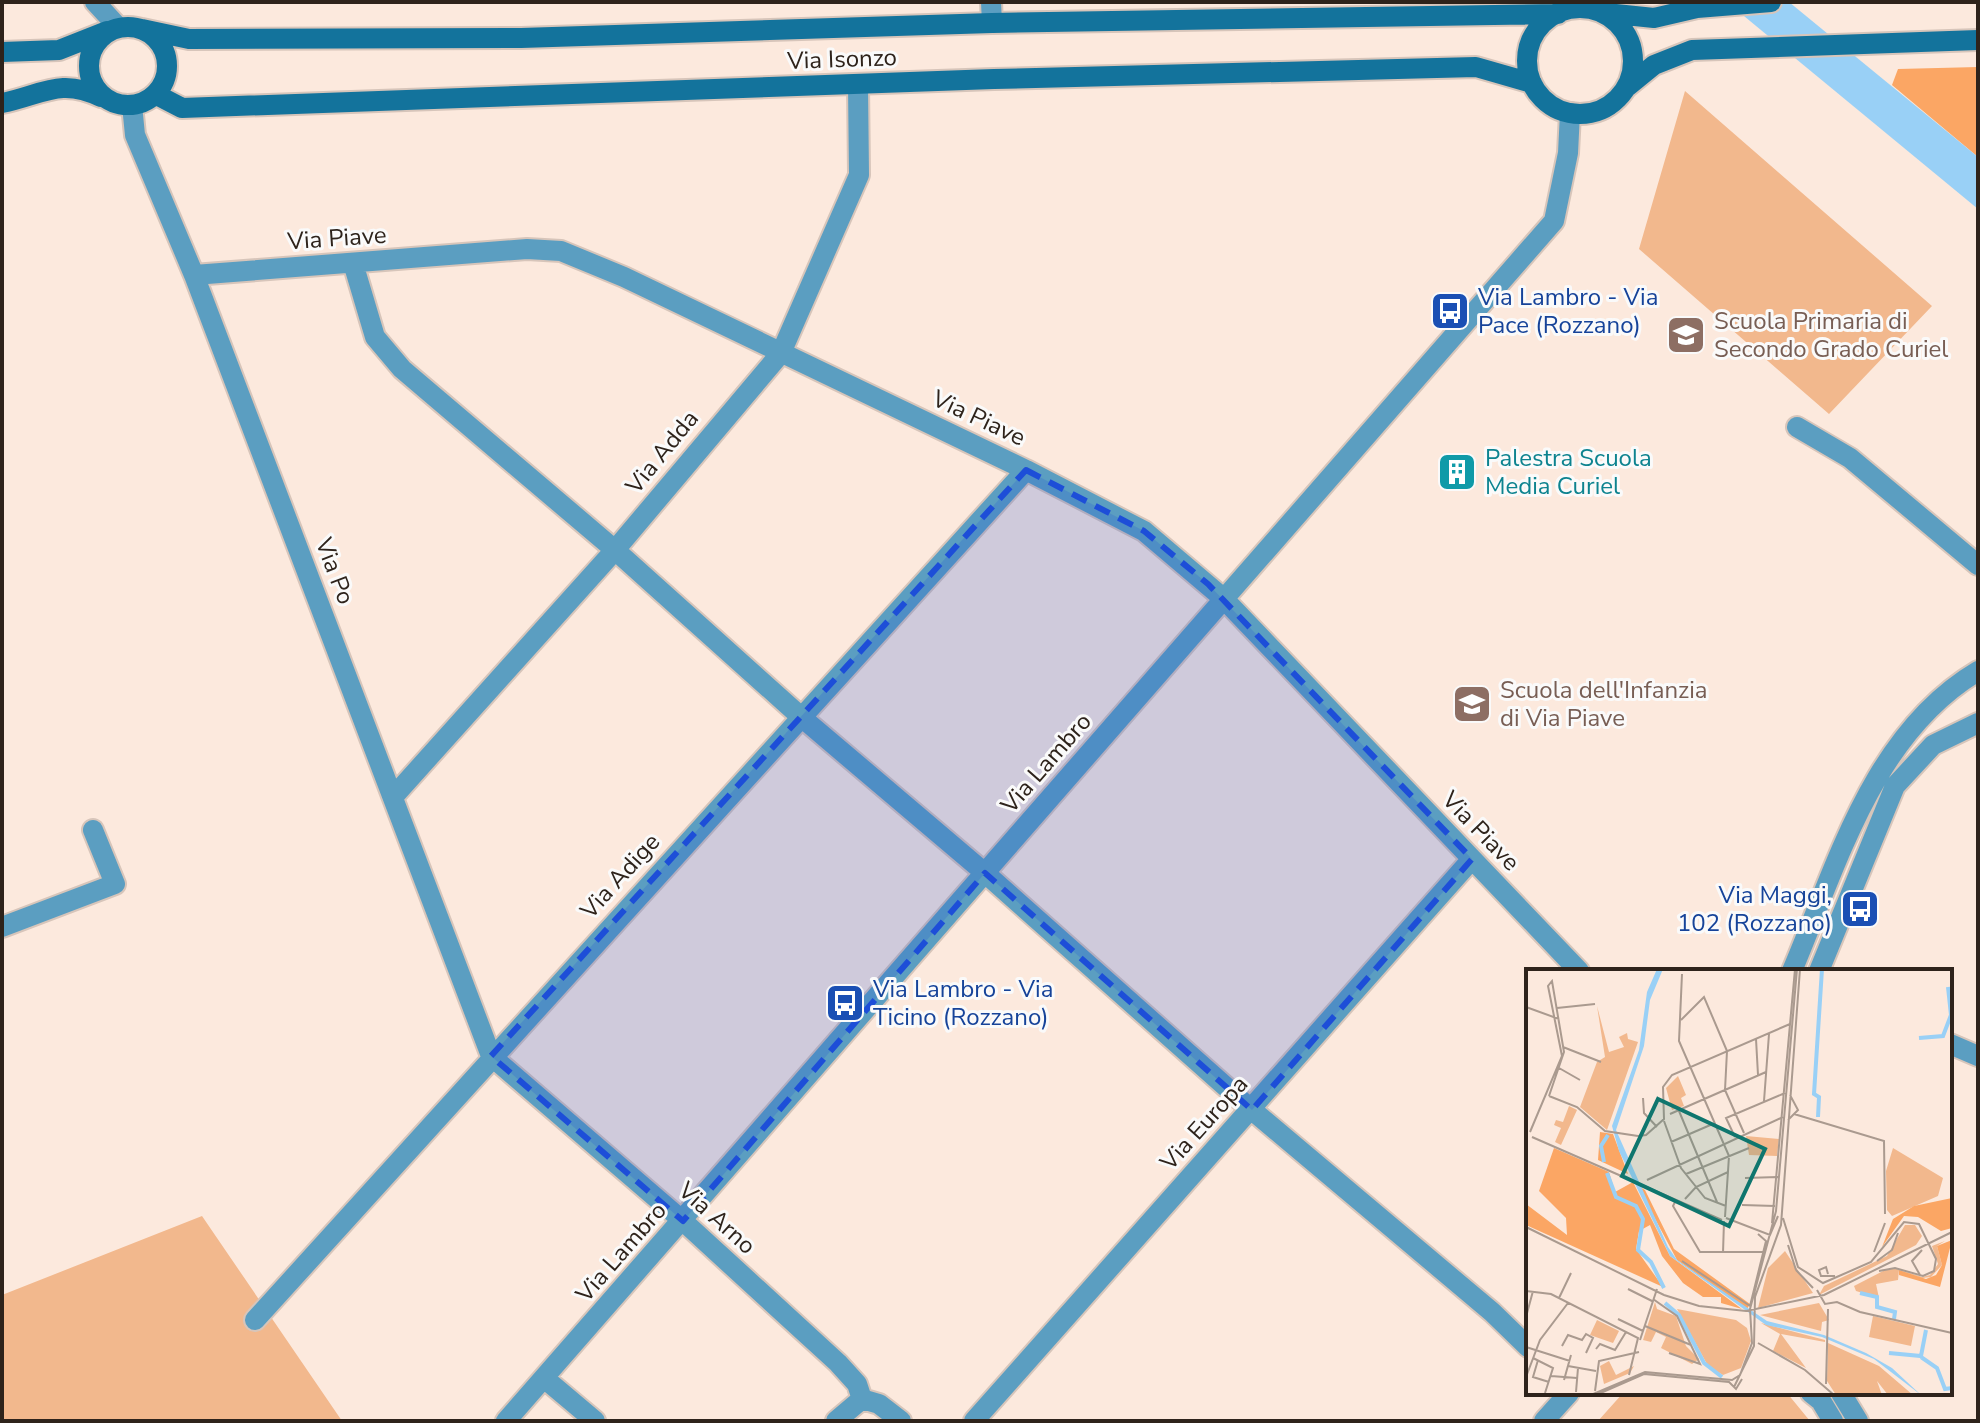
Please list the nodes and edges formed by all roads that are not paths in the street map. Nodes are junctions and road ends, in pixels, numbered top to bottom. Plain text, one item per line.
1 (95, 2) edge
2 (1771, 2) edge
3 (991, 12) edge
4 (1602, 13) junction
5 (1558, 14) junction
6 (114, 29) junction
7 (142, 29) junction
8 (1970, 40) edge
9 (2, 52) edge
10 (1532, 83) junction
11 (858, 85) junction
12 (1627, 87) junction
13 (155, 94) junction
14 (106, 99) junction
15 (2, 103) edge
16 (132, 105) junction
17 (1570, 113) junction
18 (353, 263) junction
19 (194, 275) junction
20 (781, 353) junction
21 (1797, 427) dead end
22 (1026, 470) junction
23 (615, 550) junction
24 (1978, 565) edge
25 (1223, 598) junction
26 (1978, 671) edge
27 (800, 716) junction
28 (1978, 723) edge
29 (393, 797) junction
30 (93, 830) dead end
31 (1472, 859) junction
32 (985, 873) junction
33 (2, 927) edge
34 (1577, 969) edge
35 (1793, 969) edge
36 (1820, 969) edge
37 (1952, 1045) edge
38 (491, 1056) junction
39 (1978, 1056) edge
40 (1252, 1110) junction
41 (683, 1221) junction
42 (255, 1320) dead end
43 (1526, 1345) edge
44 (544, 1378) junction
45 (1567, 1395) edge
46 (1814, 1395) edge
47 (1842, 1395) edge
48 (862, 1399) junction
49 (506, 1421) edge
50 (595, 1421) edge
51 (836, 1421) edge
52 (901, 1421) edge
53 (974, 1421) edge
54 (1544, 1421) edge
55 (1833, 1421) edge
56 (1858, 1421) edge

1 - 6 street
2 - 4 main road
3 - 5 main road, Via Isonzo
3 - 7 main road, Via Isonzo
4 - 5 main road
4 - 12 main road
5 - 10 main road
6 - 7 main road
6 - 9 main road
6 - 14 main road
7 - 13 main road
8 - 12 main road
10 - 11 main road, Via Isonzo
10 - 17 main road
11 - 13 main road, Via Isonzo
11 - 20 street, Via Adda
12 - 17 main road
13 - 16 main road
14 - 15 main road
14 - 16 main road
16 - 19 street, Via Po
17 - 25 street, Via Lambro
18 - 19 street, Via Piave
18 - 20 street, Via Piave
18 - 23 street
19 - 29 street, Via Po
20 - 22 street, Via Piave
20 - 23 street, Via Adda
21 - 24 street
22 - 25 street, Via Piave
22 - 27 street, Via Adige
23 - 27 street
23 - 29 street, Via Adda
25 - 31 street, Via Piave
25 - 32 street, Via Lambro
26 - 35 street
27 - 32 street
27 - 38 street, Via Adige
28 - 36 street
29 - 38 street, Via Po
30 - 33 street
31 - 34 street, Via Piave
31 - 40 street, Via Europa
32 - 40 street
32 - 41 street, Via Lambro
37 - 39 street
38 - 41 street, Via Arno
38 - 42 street, Via Adige
40 - 43 street
40 - 53 street, Via Europa
41 - 44 street, Via Lambro
41 - 48 street, Via Arno
44 - 49 street, Via Lambro
44 - 50 street
45 - 54 street
46 - 55 street
47 - 56 street
48 - 51 street
48 - 52 street, Via Arno

